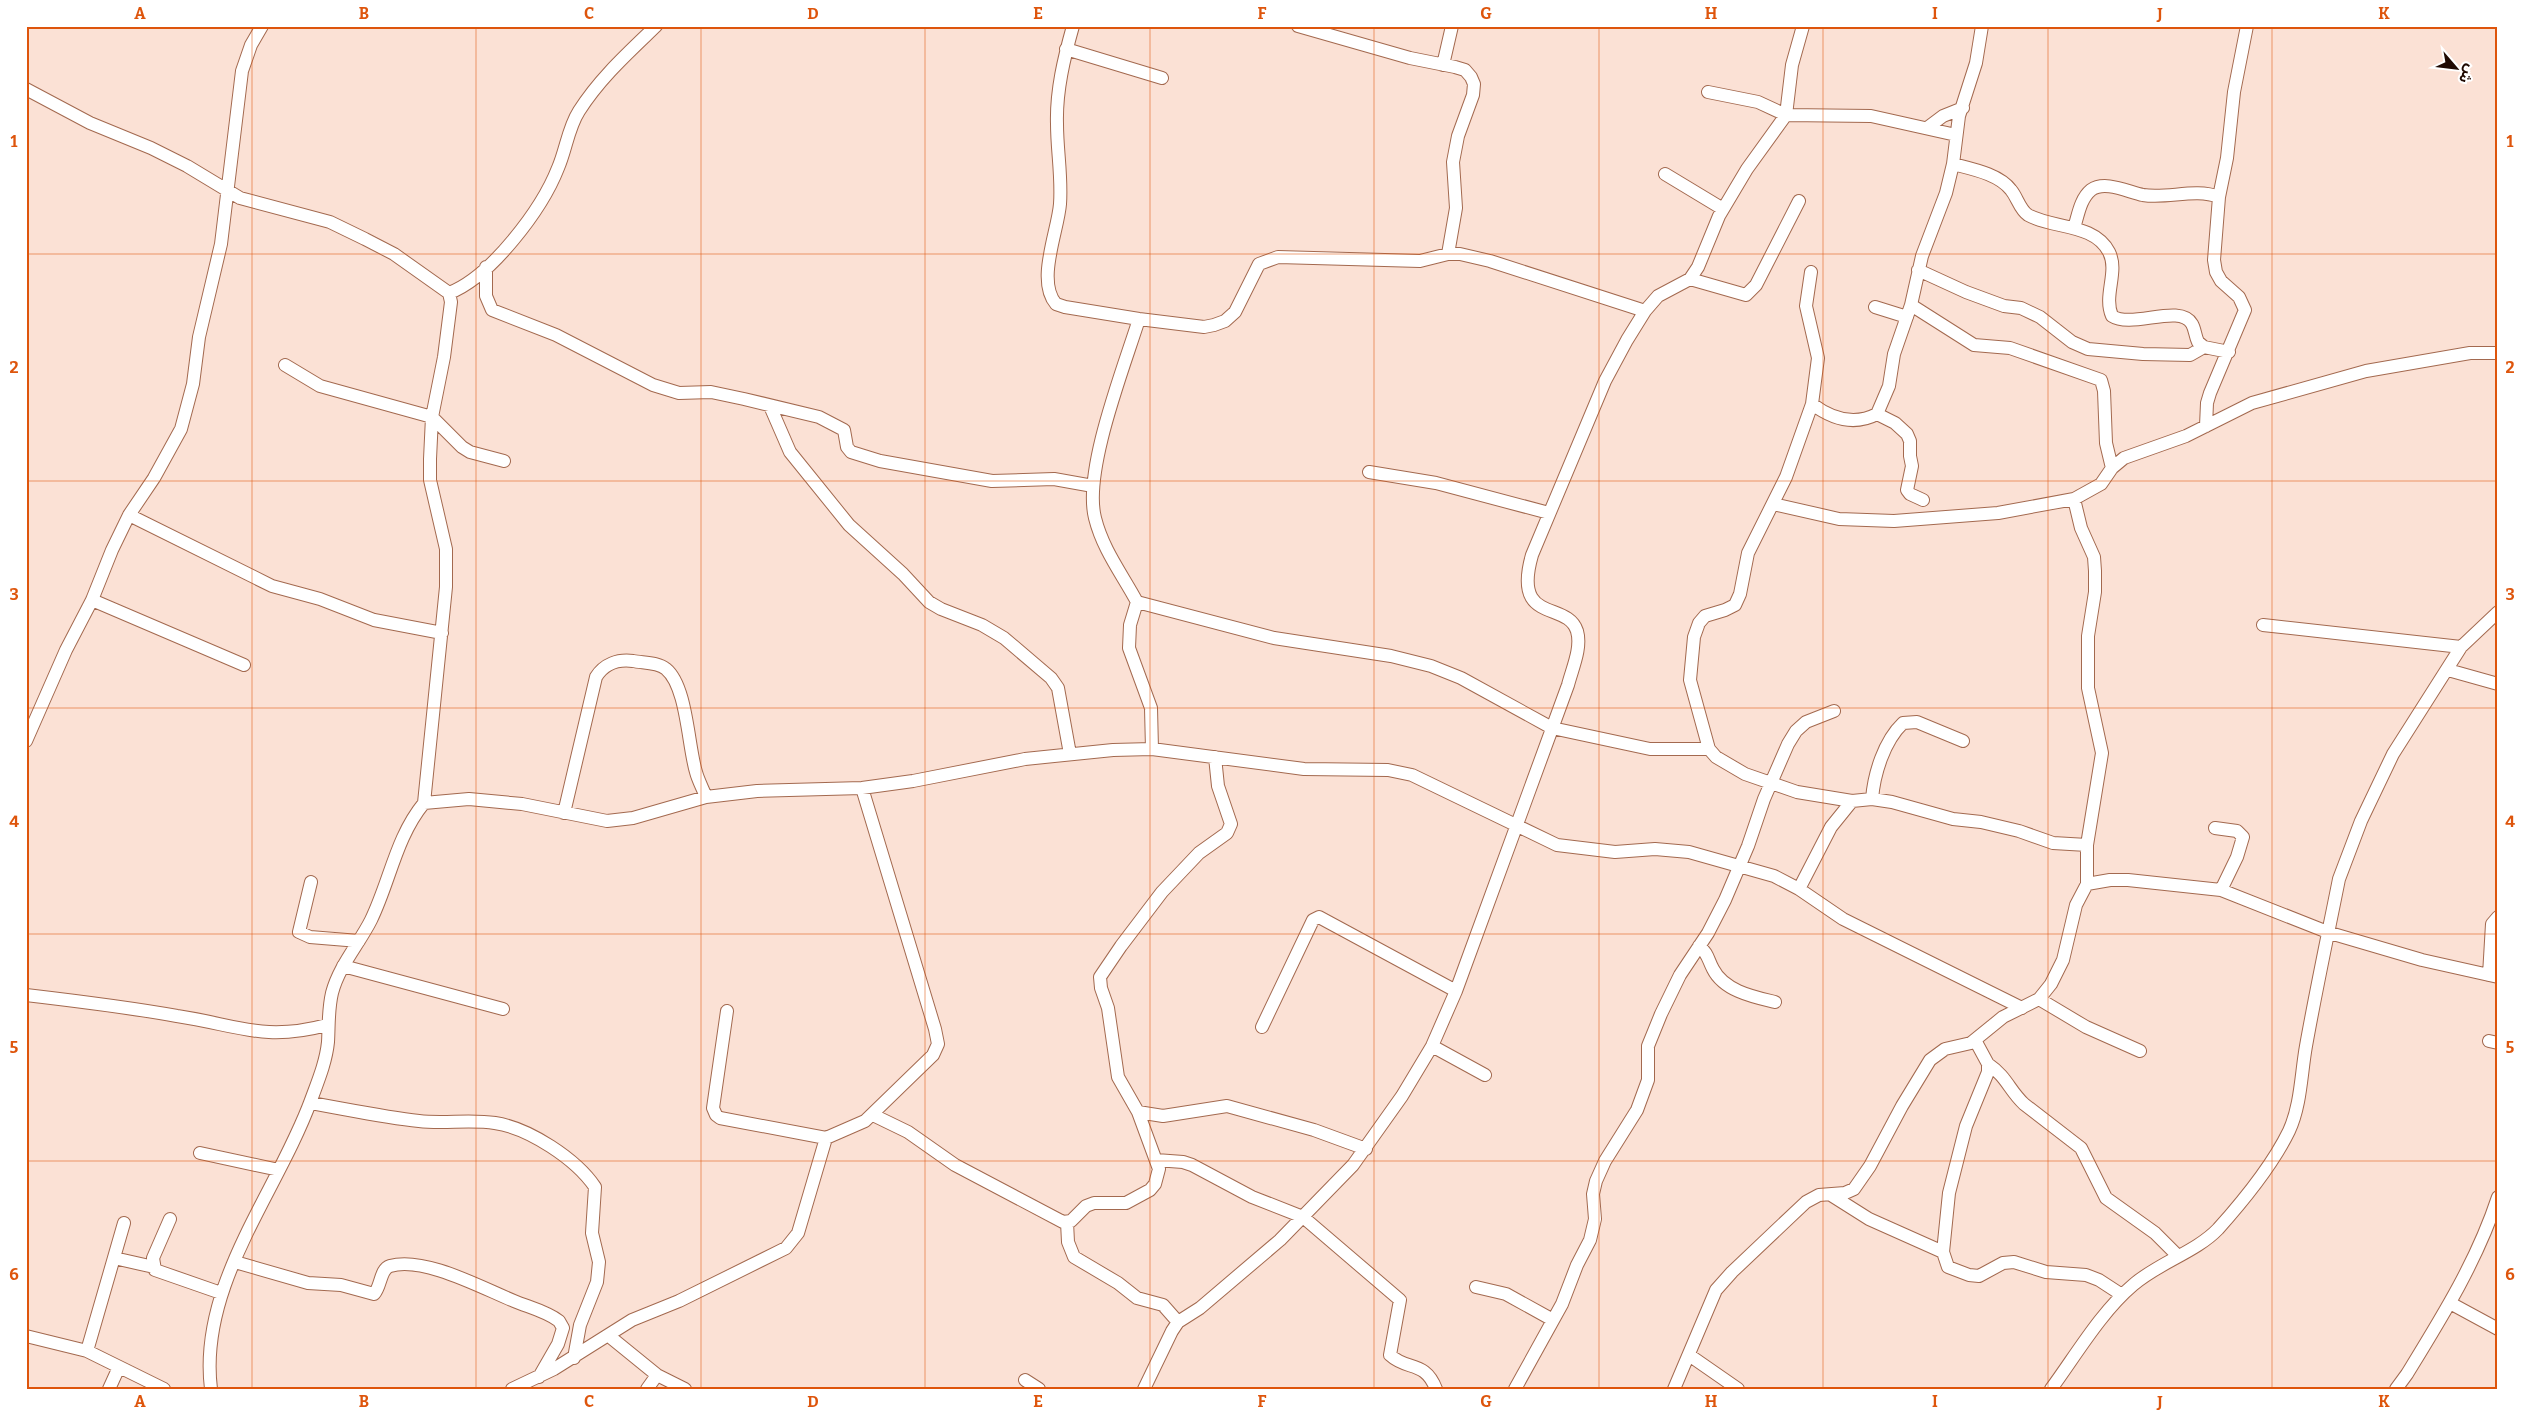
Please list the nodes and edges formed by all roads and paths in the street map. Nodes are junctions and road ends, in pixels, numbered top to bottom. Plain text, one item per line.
1 (262, 26) edge
2 (656, 26) edge
3 (1073, 26) edge
4 (1298, 26) edge
5 (1452, 26) edge
6 (1803, 26) edge
7 (1982, 26) edge
8 (2248, 26) edge
9 (1066, 49) junction
10 (1443, 65) junction
11 (1162, 78) dead end
12 (26, 89) edge
13 (1708, 92) dead end
14 (1963, 108) junction
15 (1786, 115) junction
16 (1927, 128) junction
17 (1956, 135) junction
18 (1953, 164) junction
19 (1664, 174) dead end
20 (229, 192) junction
21 (2219, 197) junction
22 (1799, 201) dead end
23 (1723, 209) junction
24 (2074, 228) junction
25 (1448, 254) junction
26 (486, 267) junction
27 (1918, 270) junction
28 (1811, 272) dead end
29 (1690, 279) junction
30 (449, 293) junction
31 (1875, 306) dead end
32 (1645, 311) junction
33 (1909, 311) junction
34 (1139, 319) junction
35 (2204, 347) junction
36 (2229, 352) junction
37 (2498, 353) edge
38 (285, 365) dead end
39 (1812, 404) junction
40 (770, 406) junction
41 (1878, 414) junction
42 (432, 417) junction
43 (2206, 426) junction
44 (504, 461) dead end
45 (2112, 468) junction
46 (1369, 472) dead end
47 (1093, 486) junction
48 (2074, 498) junction
49 (1923, 500) dead end
50 (1773, 504) junction
51 (1549, 513) junction
52 (130, 515) junction
53 (92, 600) junction
54 (1137, 602) junction
55 (2498, 612) edge
56 (2263, 625) dead end
57 (442, 632) junction
58 (2461, 647) junction
59 (244, 665) dead end
60 (2448, 670) junction
61 (2498, 684) edge
62 (1834, 711) dead end
63 (1552, 728) junction
64 (28, 729) edge
65 (26, 741) edge
66 (1963, 741) dead end
67 (1152, 749) junction
68 (1709, 749) junction
69 (1070, 754) junction
70 (1215, 757) junction
71 (1771, 782) junction
72 (862, 788) junction
73 (706, 797) junction
74 (1872, 799) junction
75 (1852, 801) junction
76 (424, 803) junction
77 (564, 814) junction
78 (1516, 826) junction
79 (2215, 828) dead end
80 (2087, 845) junction
81 (1740, 866) junction
82 (311, 882) dead end
83 (2087, 884) junction
84 (1799, 889) junction
85 (2221, 890) junction
86 (2498, 917) edge
87 (2330, 932) junction
88 (359, 941) junction
89 (1699, 946) junction
90 (343, 966) junction
91 (2494, 976) edge
92 (1456, 991) junction
93 (26, 996) edge
94 (2039, 999) junction
95 (1775, 1002) dead end
96 (2022, 1008) junction
97 (503, 1009) dead end
98 (727, 1011) dead end
99 (327, 1025) junction
100 (1262, 1027) dead end
101 (1975, 1040) junction
102 (1432, 1046) junction
103 (2140, 1051) dead end
104 (1988, 1064) junction
105 (1485, 1075) dead end
106 (310, 1102) junction
107 (1138, 1112) junction
108 (873, 1115) junction
109 (826, 1138) junction
110 (1366, 1149) junction
111 (200, 1154) dead end
112 (1156, 1160) junction
113 (279, 1170) junction
114 (1831, 1195) junction
115 (2498, 1197) edge
116 (1303, 1217) junction
117 (170, 1219) dead end
118 (124, 1222) dead end
119 (1067, 1222) junction
120 (1943, 1252) junction
121 (2177, 1255) junction
122 (114, 1258) junction
123 (236, 1262) junction
124 (154, 1267) junction
125 (1476, 1287) dead end
126 (222, 1293) junction
127 (2122, 1295) junction
128 (2450, 1303) junction
129 (1553, 1320) junction
130 (1178, 1322) junction
131 (2498, 1329) edge
132 (26, 1336) edge
133 (609, 1336) junction
134 (87, 1351) junction
135 (1689, 1355) junction
136 (574, 1358) junction
137 (119, 1368) junction
138 (657, 1375) junction
139 (539, 1377) junction
140 (1025, 1380) dead end
141 (110, 1389) edge
142 (164, 1389) edge
143 (211, 1389) edge
144 (512, 1389) edge
145 (647, 1389) edge
146 (685, 1389) edge
147 (1039, 1389) edge
148 (1144, 1389) edge
149 (1436, 1389) edge
150 (1515, 1389) edge
151 (1674, 1389) edge
152 (1738, 1389) edge
153 (2051, 1389) edge
154 (2396, 1389) edge

1 - 20 street
2 - 26 street
3 - 9 street
4 - 10 street
5 - 10 street
6 - 15 street
7 - 14 street
8 - 21 street
9 - 11 street
9 - 34 street
10 - 25 street
12 - 20 street
13 - 15 street
14 - 16 street
14 - 17 street
15 - 16 street
15 - 23 street
16 - 17 street
17 - 18 street
18 - 24 street
18 - 27 street
19 - 23 street
20 - 30 street
20 - 52 street
21 - 24 street
21 - 36 street
22 - 29 street
23 - 29 street
24 - 35 street
25 - 32 street
25 - 34 street
26 - 30 street
26 - 40 street
27 - 33 street
27 - 35 street
28 - 39 street
29 - 32 street
30 - 42 street
31 - 33 street
32 - 51 street
33 - 41 street
33 - 45 street
34 - 47 street
35 - 36 street
36 - 43 street
37 - 43 street
38 - 42 street
39 - 41 street
39 - 50 street
40 - 47 street
40 - 69 street
41 - 49 street
42 - 44 street
42 - 57 street
43 - 45 street
45 - 48 street
46 - 51 street
47 - 54 street
48 - 50 street
48 - 80 street
50 - 68 street
51 - 63 street
52 - 53 street
52 - 57 street
53 - 59 street
53 - 64 street
54 - 63 street
54 - 67 street
55 - 58 street
56 - 58 street
57 - 76 street
58 - 60 street
60 - 61 street
60 - 87 street
62 - 71 street
63 - 68 street
63 - 78 street
64 - 65 street
66 - 74 street
67 - 69 street
67 - 70 street
68 - 71 street
69 - 72 street
70 - 78 street
70 - 107 street
71 - 75 street
71 - 81 street
72 - 73 street
72 - 108 street
73 - 77 street
73 - 77 street
74 - 75 street
74 - 80 street
75 - 84 street
76 - 77 street
76 - 88 street
78 - 81 street
78 - 92 street
79 - 85 street
80 - 83 street
81 - 84 street
81 - 89 street
82 - 88 street
83 - 85 street
83 - 94 street
84 - 96 street
85 - 87 street
86 - 91 street
87 - 91 street
87 - 121 street
88 - 90 street
89 - 95 street
89 - 129 street
90 - 97 street
90 - 99 street
92 - 100 street
92 - 102 street
93 - 99 street
94 - 96 street
94 - 103 street
96 - 101 street
98 - 109 street
99 - 106 street
101 - 104 street
101 - 114 street
102 - 105 street
102 - 110 street
104 - 120 street
104 - 121 street
106 - 113 street
106 - 136 street
107 - 110 street
107 - 112 street
108 - 109 street
108 - 119 street
109 - 133 street
110 - 116 street
111 - 113 street
112 - 116 street
112 - 119 street
113 - 123 street
114 - 120 street
114 - 135 street
115 - 128 street
116 - 130 street
116 - 149 street
117 - 124 street
118 - 122 street
119 - 130 street
120 - 127 street
121 - 127 street
122 - 124 street
122 - 134 street
123 - 126 street
123 - 139 street
124 - 126 street
125 - 129 street
126 - 143 street
127 - 153 street
128 - 131 street
128 - 154 street
129 - 150 street
130 - 148 street
132 - 134 street
133 - 136 street
133 - 138 street
134 - 137 street
135 - 151 street
135 - 152 street
136 - 139 street
137 - 141 street
137 - 142 street
138 - 145 street
138 - 146 street
139 - 144 street
140 - 147 street

